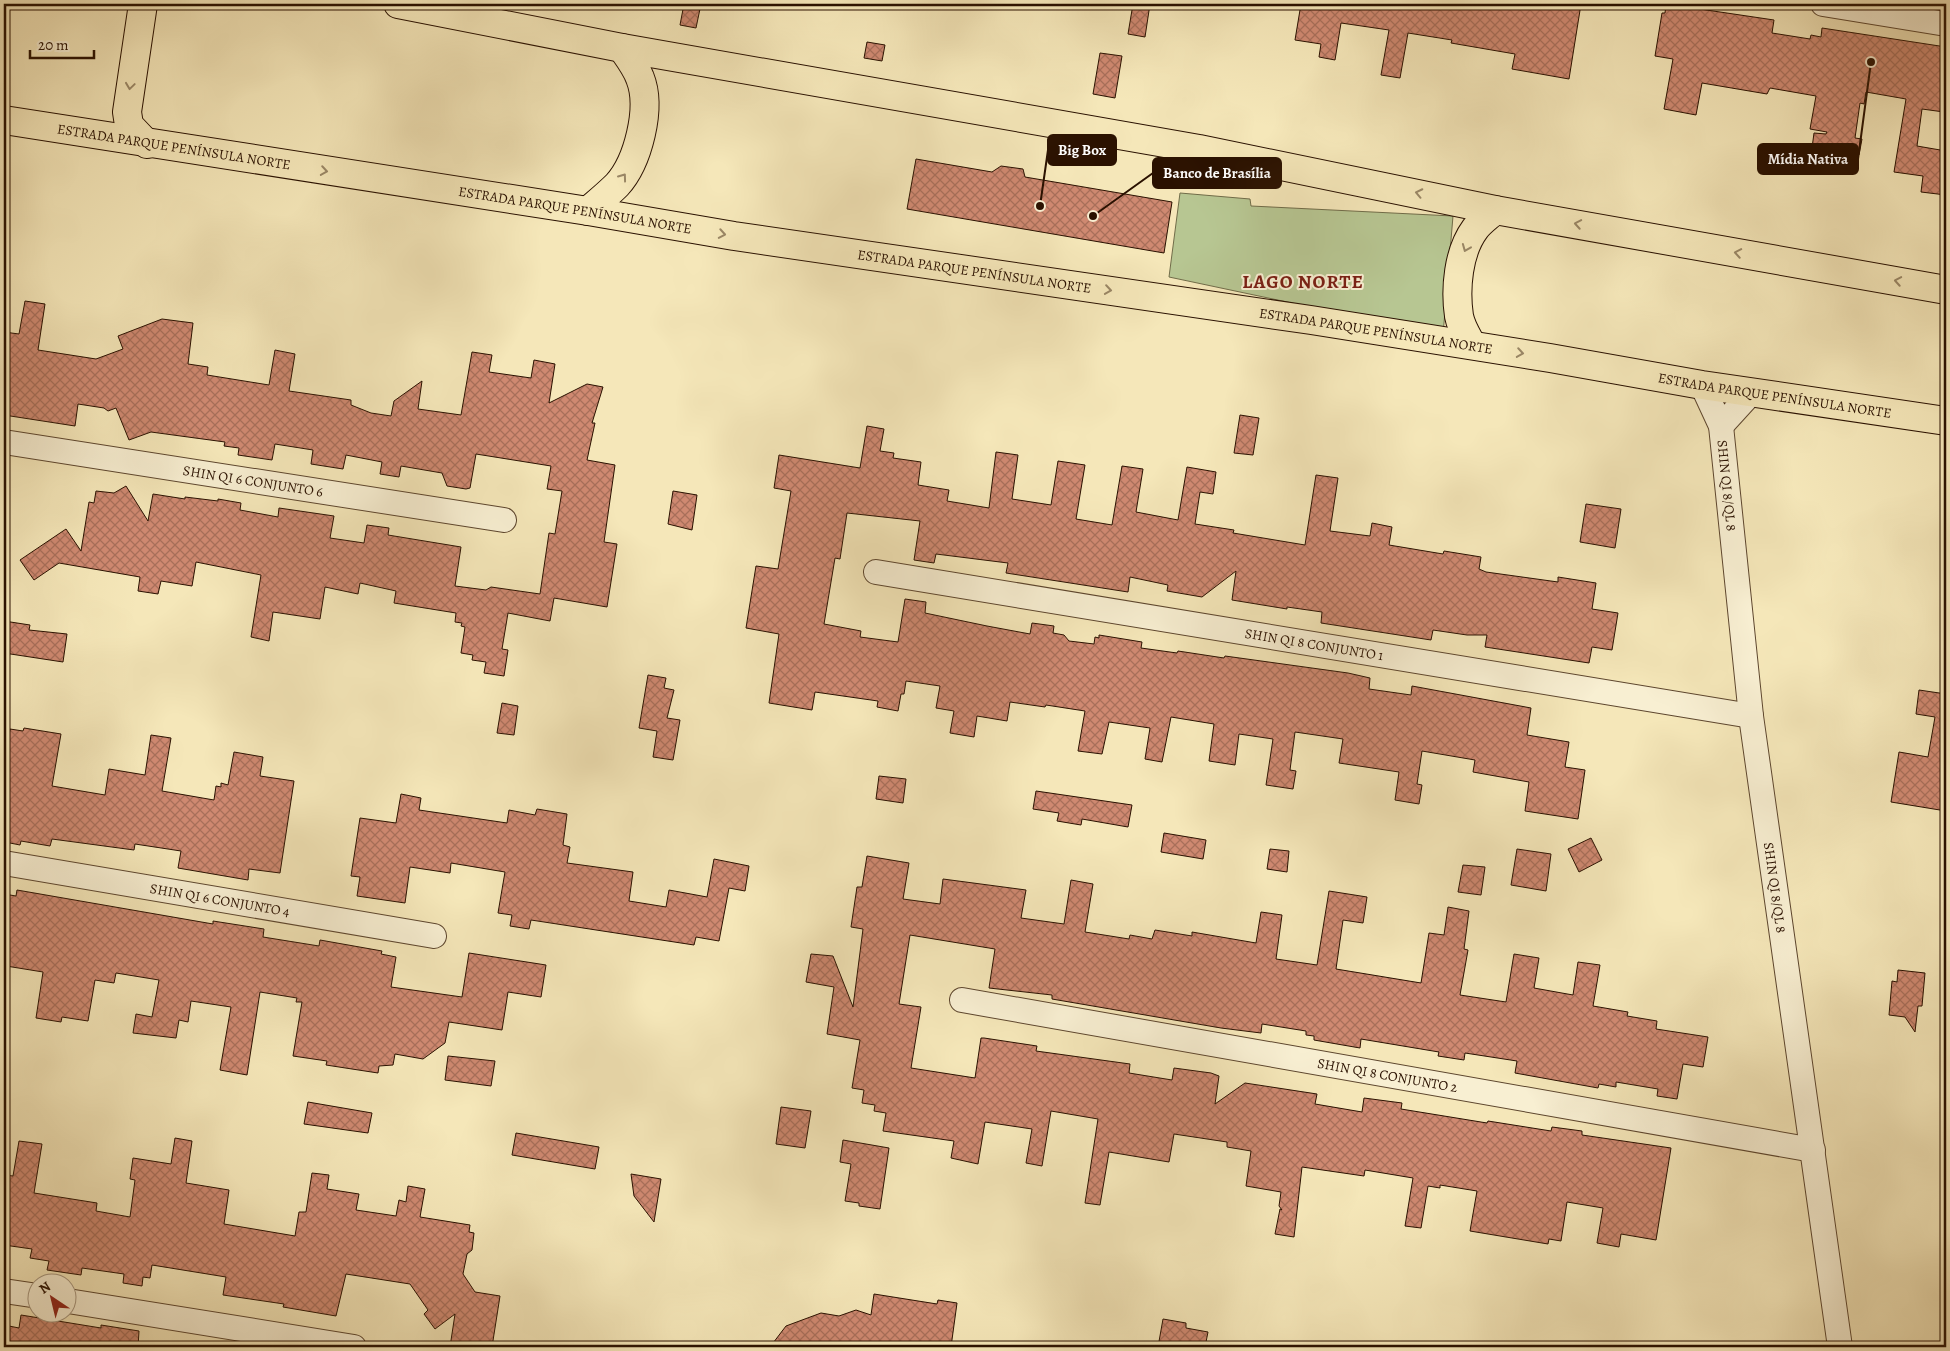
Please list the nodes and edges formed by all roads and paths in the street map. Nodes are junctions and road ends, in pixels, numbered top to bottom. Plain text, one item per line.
1 (143, 4) edge
2 (1823, 4) edge
3 (410, 5) edge
4 (1946, 24) edge
5 (622, 48) junction
6 (4, 120) edge
7 (147, 144) junction
8 (1495, 210) junction
9 (588, 211) junction
10 (1946, 290) edge
11 (1472, 345) junction
12 (1702, 385) junction
13 (1752, 392) junction
14 (1942, 414) edge
15 (1721, 426) junction
16 (4, 442) edge
17 (504, 520) dead end
18 (876, 572) dead end
19 (1751, 716) junction
20 (4, 864) edge
21 (434, 936) dead end
22 (962, 1000) dead end
23 (1812, 1150) junction
24 (4, 1291) edge
25 (28, 1295) edge
26 (78, 1303) edge
27 (354, 1347) edge
28 (1840, 1347) edge

1 -> 7 main road
2 - 4 street
3 - 5 main road
8 -> 5 main road
9 -> 5 main road
6 - 7 main road, ESTRADA PARQUE PENÍNSULA NORTE
7 -> 9 main road, ESTRADA PARQUE PENÍNSULA NORTE
10 -> 8 main road
8 -> 11 main road
9 -> 11 main road, ESTRADA PARQUE PENÍNSULA NORTE
11 -> 12 main road, ESTRADA PARQUE PENÍNSULA NORTE
12 - 13 main road, ESTRADA PARQUE PENÍNSULA NORTE
12 - 15 street, SHIN QI 8/QL 8
13 - 14 main road, ESTRADA PARQUE PENÍNSULA NORTE
13 - 15 street, SHIN QI 8/QL 8
15 - 19 street, SHIN QI 8/QL 8
16 - 17 street, SHIN QI 6 CONJUNTO 6
18 - 19 street, SHIN QI 8 CONJUNTO 1
19 - 23 street, SHIN QI 8/QL 8
20 - 21 street, SHIN QI 6 CONJUNTO 4
22 - 23 street, SHIN QI 8 CONJUNTO 2
23 - 28 street, SHIN QI 8/QL 8
24 - 25 street
26 - 27 street

